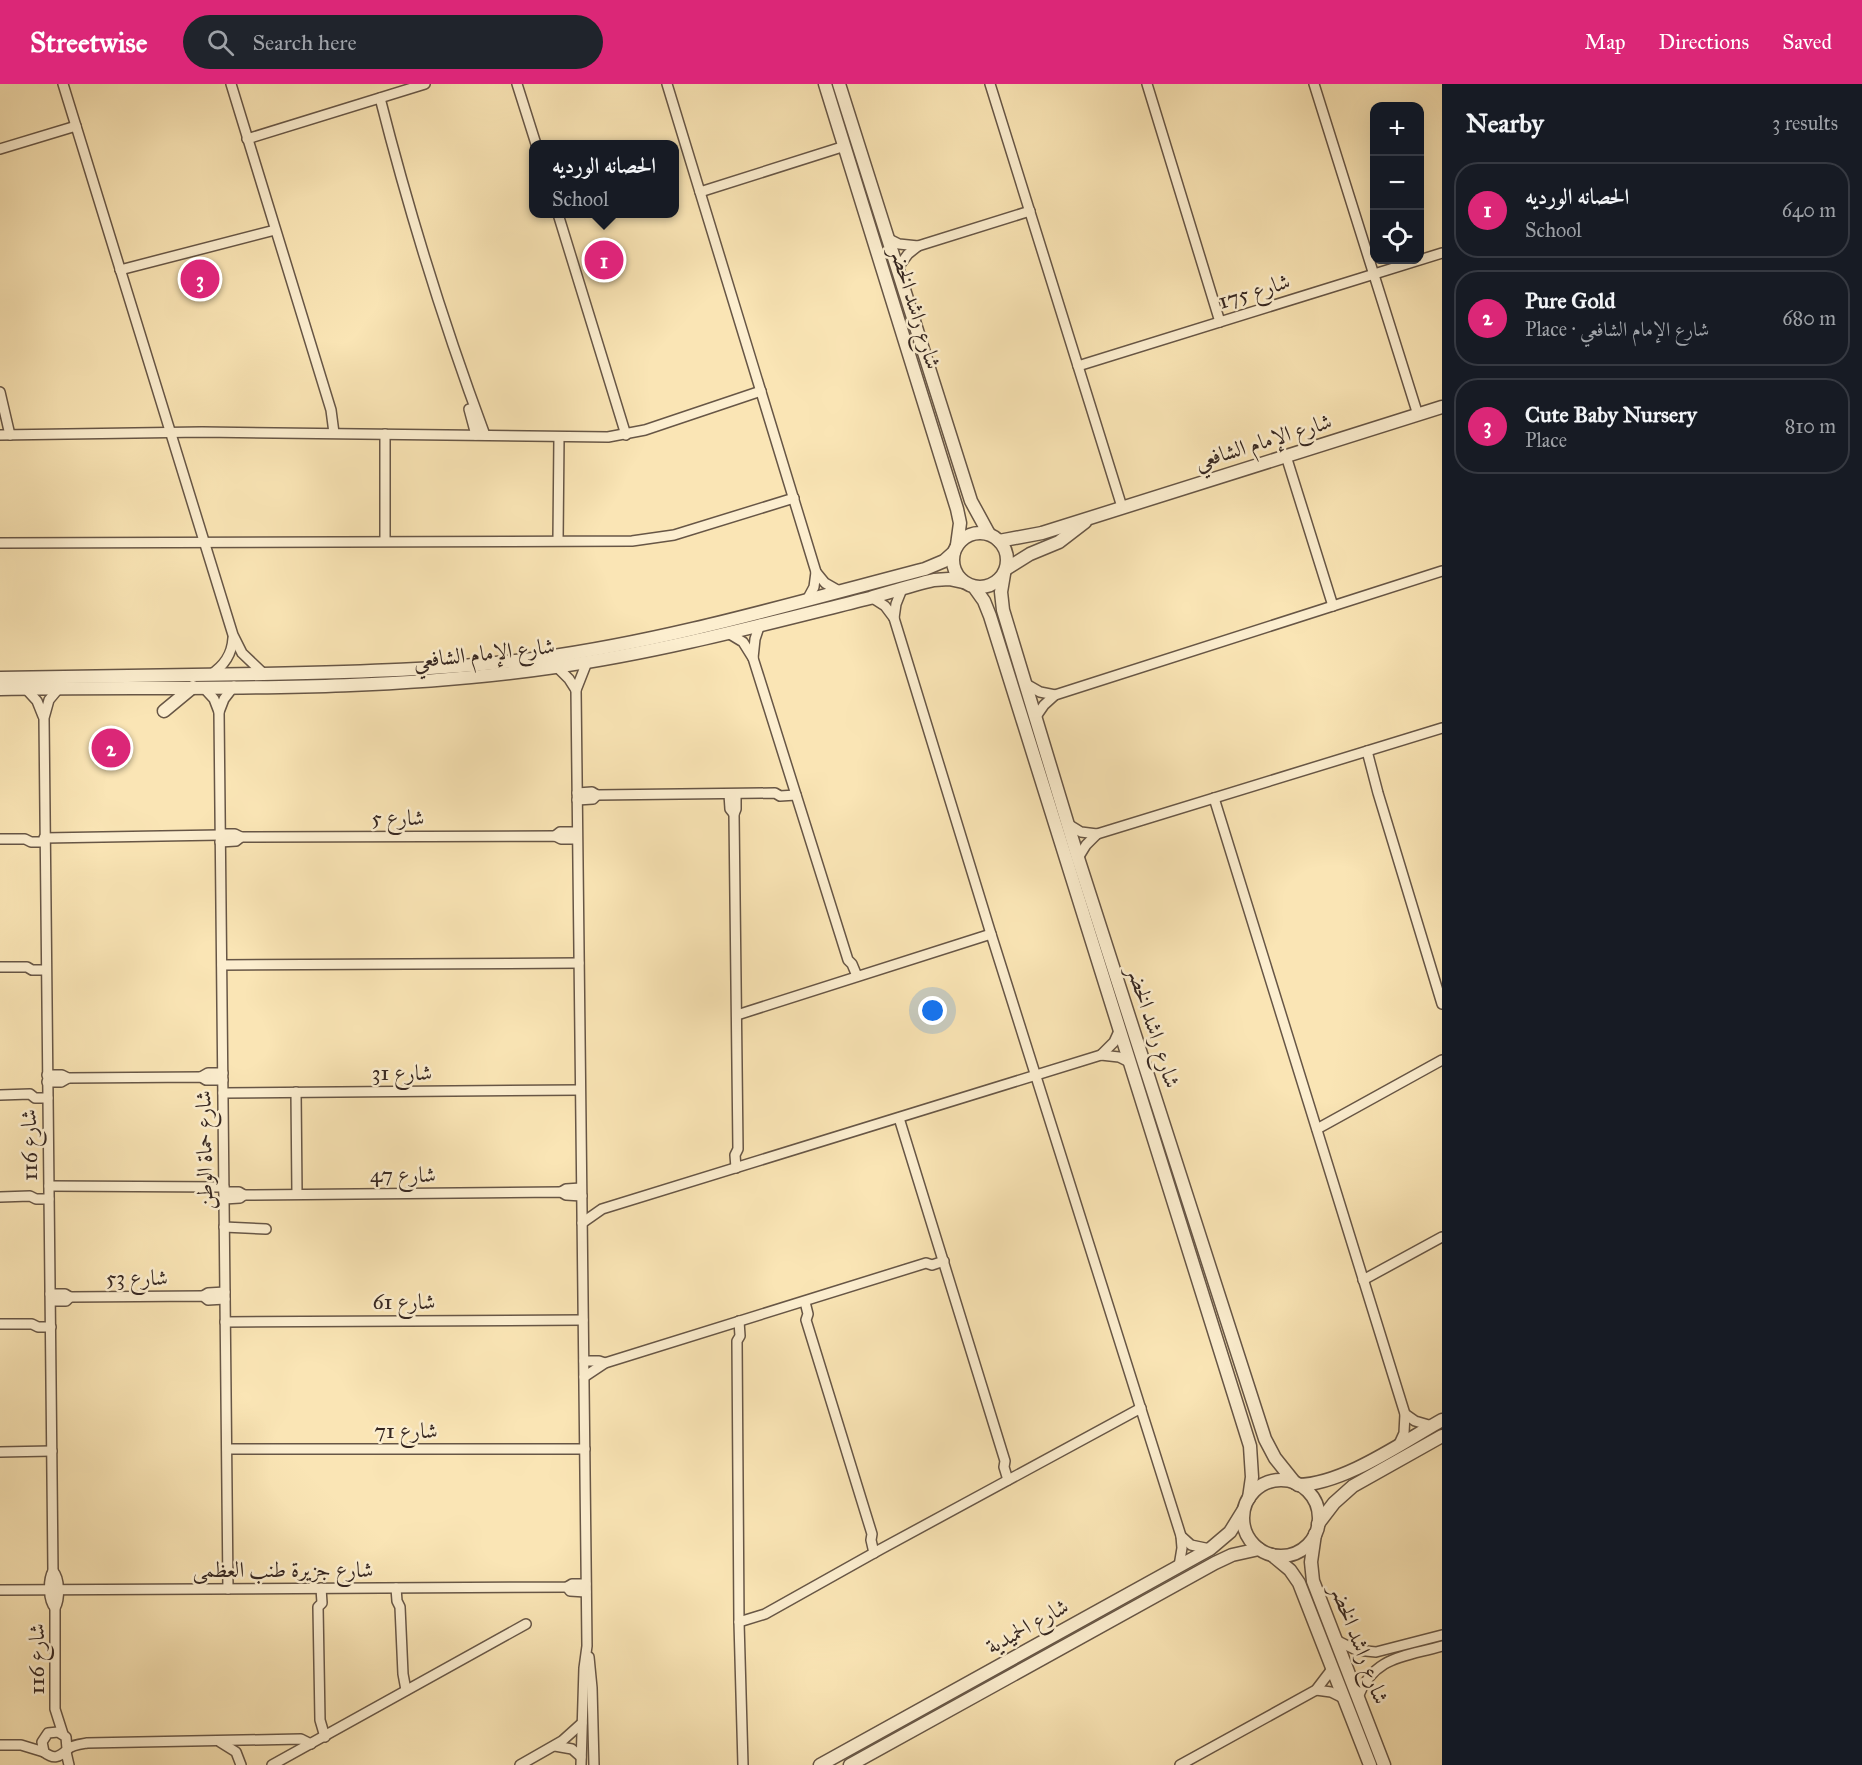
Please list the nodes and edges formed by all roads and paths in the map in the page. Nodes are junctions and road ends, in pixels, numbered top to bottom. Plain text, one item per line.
1 (63, 84) edge
2 (231, 84) edge
3 (425, 84) edge
4 (517, 84) edge
5 (667, 84) edge
6 (825, 84) edge
7 (839, 84) edge
8 (990, 84) edge
9 (1147, 84) edge
10 (1314, 84) edge
11 (376, 99) junction
12 (76, 126) junction
13 (247, 139) junction
14 (535, 140) edge
15 (844, 146) junction
16 (0, 149) edge
17 (700, 192) junction
18 (1030, 211) junction
19 (560, 218) edge
20 (274, 227) junction
21 (887, 238) junction
22 (918, 246) junction
23 (1442, 253) edge
24 (897, 269) junction
25 (121, 274) junction
26 (1374, 274) junction
27 (1220, 322) junction
28 (1078, 366) junction
29 (761, 391) junction
30 (0, 392) edge
31 (1442, 407) edge
32 (1418, 415) junction
33 (170, 433) junction
34 (334, 433) junction
35 (385, 434) junction
36 (0, 435) edge
37 (10, 435) junction
38 (480, 435) junction
39 (626, 435) junction
40 (559, 437) junction
41 (1286, 456) junction
42 (794, 498) junction
43 (1122, 507) junction
44 (1097, 515) junction
45 (994, 538) junction
46 (558, 540) junction
47 (385, 541) junction
48 (204, 542) junction
49 (0, 543) edge
50 (956, 549) junction
51 (1005, 571) junction
52 (816, 572) junction
53 (1442, 572) edge
54 (969, 585) junction
55 (902, 589) junction
56 (839, 591) junction
57 (871, 597) junction
58 (807, 600) junction
59 (1334, 606) junction
60 (894, 618) junction
61 (760, 624) junction
62 (728, 633) junction
63 (233, 635) junction
64 (753, 658) junction
65 (587, 662) junction
66 (557, 667) junction
67 (264, 674) junction
68 (210, 676) junction
69 (0, 678) edge
70 (1026, 684) junction
71 (234, 686) junction
72 (198, 687) junction
73 (26, 688) junction
74 (60, 688) junction
75 (0, 689) edge
76 (576, 690) junction
77 (1055, 695) junction
78 (164, 711) dead end
79 (219, 712) junction
80 (44, 718) junction
81 (1035, 718) junction
82 (1442, 728) edge
83 (1364, 752) junction
84 (795, 791) junction
85 (733, 794) junction
86 (577, 796) junction
87 (1214, 798) junction
88 (1068, 824) junction
89 (1096, 834) junction
90 (577, 836) junction
91 (220, 837) junction
92 (44, 838) junction
93 (0, 839) edge
94 (1078, 858) junction
95 (991, 934) junction
96 (579, 963) junction
97 (222, 965) junction
98 (0, 967) edge
99 (46, 967) junction
100 (853, 977) junction
101 (1442, 1004) edge
102 (737, 1015) junction
103 (1119, 1031) junction
104 (1101, 1055) junction
105 (1442, 1060) edge
106 (1129, 1062) junction
107 (1036, 1075) junction
108 (223, 1077) junction
109 (47, 1086) junction
110 (580, 1090) junction
111 (296, 1092) junction
112 (223, 1093) junction
113 (0, 1095) edge
114 (899, 1118) junction
115 (1317, 1129) junction
116 (739, 1167) junction
117 (582, 1192) junction
118 (49, 1193) junction
119 (224, 1193) junction
120 (297, 1194) junction
121 (0, 1197) edge
122 (582, 1208) junction
123 (603, 1209) junction
124 (582, 1223) junction
125 (224, 1227) junction
126 (266, 1229) dead end
127 (1442, 1237) edge
128 (942, 1258) junction
129 (1363, 1280) junction
130 (225, 1296) junction
131 (50, 1298) junction
132 (801, 1303) junction
133 (583, 1320) junction
134 (225, 1322) junction
135 (735, 1322) junction
136 (0, 1324) edge
137 (51, 1324) junction
138 (584, 1361) junction
139 (605, 1363) junction
140 (584, 1377) junction
141 (1141, 1408) junction
142 (1405, 1414) junction
143 (1437, 1423) edge
144 (1442, 1437) edge
145 (1399, 1444) junction
146 (227, 1449) junction
147 (585, 1449) junction
148 (52, 1451) junction
149 (0, 1452) edge
150 (1012, 1478) junction
151 (1297, 1484) junction
152 (1249, 1497) junction
153 (1244, 1512) junction
154 (1316, 1529) junction
155 (1181, 1536) junction
156 (1210, 1549) junction
157 (1259, 1549) junction
158 (878, 1551) junction
159 (1271, 1555) junction
160 (1179, 1566) junction
161 (228, 1588) junction
162 (318, 1588) junction
163 (400, 1588) junction
164 (586, 1588) junction
165 (0, 1590) edge
166 (54, 1590) junction
167 (740, 1622) junction
168 (526, 1624) dead end
169 (1442, 1635) edge
170 (1336, 1640) junction
171 (587, 1646) junction
172 (1442, 1646) edge
173 (1332, 1669) junction
174 (406, 1690) junction
175 (1316, 1690) junction
176 (1358, 1697) junction
177 (1343, 1698) junction
178 (56, 1709) junction
179 (582, 1723) junction
180 (46, 1735) junction
181 (64, 1735) junction
182 (324, 1737) junction
183 (215, 1740) junction
184 (87, 1743) junction
185 (311, 1744) junction
186 (0, 1745) edge
187 (21, 1745) junction
188 (555, 1746) junction
189 (67, 1750) junction
190 (49, 1755) junction
191 (1198, 1759) edge
192 (581, 1761) edge
193 (275, 1764) edge
194 (62, 1765) edge
195 (69, 1765) edge
196 (241, 1765) edge
197 (520, 1765) edge
198 (594, 1765) edge
199 (743, 1765) edge
200 (820, 1765) edge
201 (850, 1765) edge
202 (1180, 1765) edge
203 (1204, 1765) edge
204 (1370, 1765) edge
205 (1384, 1765) edge

1 - 12 street
2 - 13 street
3 - 11 street
4 - 14 street
5 - 17 street
6 - 15 street, شارع راشد الخضر
7 - 21 street, شارع راشد الخضر
8 - 18 street
9 - 27 street
10 - 26 street
11 - 13 street
11 - 38 street
12 - 16 street
12 - 25 street
13 - 20 street
15 - 17 street
15 - 50 street, شارع راشد الخضر
17 - 29 street
18 - 22 street
18 - 28 street
19 - 39 street
20 - 25 street
20 - 34 street
21 - 22 street
21 - 24 street, شارع راشد الخضر
22 - 24 street
23 - 26 street, شارع 175
24 - 45 street, شارع راشد الخضر
25 - 33 street
26 - 27 street, شارع 175
26 - 32 street
27 - 28 street, شارع 175
28 - 43 street
29 - 39 street
29 - 42 street
30 - 37 street
31 - 32 street, شارع الإمام الشافعي
32 - 41 street, شارع الإمام الشافعي
33 - 34 street
33 - 37 street
33 - 48 street
34 - 35 street
35 - 38 street
35 - 47 street
36 - 37 street
38 - 40 street
39 - 40 street
40 - 46 street
41 - 43 street, شارع الإمام الشافعي
41 - 59 street
42 - 46 street
42 - 52 street
43 - 44 street, شارع الإمام الشافعي
44 - 45 street, شارع الإمام الشافعي
44 - 51 street, شارع الإمام الشافعي
45 - 50 street
45 - 51 street
46 - 47 street
47 - 48 street
48 - 49 street
48 - 63 street
50 - 54 street
50 - 56 street, شارع الإمام الشافعي
51 - 54 street
51 - 70 street, شارع راشد الخضر
52 - 56 street
52 - 58 street
53 - 59 street
54 - 55 street, شارع الإمام الشافعي
54 - 103 street, شارع راشد الخضر
55 - 57 street, شارع الإمام الشافعي
55 - 60 street
56 - 58 street, شارع الإمام الشافعي
57 - 60 street
57 - 61 street, شارع الإمام الشافعي
58 - 67 street, شارع الإمام الشافعي
59 - 77 street
60 - 95 street
61 - 62 street, شارع الإمام الشافعي
61 - 64 street
62 - 64 street
62 - 65 street, شارع الإمام الشافعي
63 - 67 street
63 - 68 street
64 - 84 street
65 - 66 street, شارع الإمام الشافعي
65 - 76 street
66 - 71 street, شارع الإمام الشافعي
66 - 76 street
67 - 68 street, شارع الإمام الشافعي
68 - 69 street, شارع الإمام الشافعي
70 - 77 street
70 - 81 street, شارع راشد الخضر
71 - 72 street, شارع الإمام الشافعي
71 - 79 street
72 - 74 street, شارع الإمام الشافعي
72 - 78 street
72 - 79 street
73 - 74 street, شارع الإمام الشافعي
73 - 75 street, شارع الإمام الشافعي
73 - 80 street, شارع 116
74 - 80 street, شارع 116
76 - 86 street
77 - 81 street
79 - 91 street, شارع حماة الوطن
80 - 92 street, شارع 116
81 - 88 street, شارع راشد الخضر
82 - 83 street
83 - 87 street
83 - 101 street
84 - 85 street
84 - 100 street
85 - 86 street
85 - 102 street
86 - 90 street
87 - 89 street
87 - 115 street
88 - 89 street
88 - 94 street, شارع راشد الخضر
89 - 94 street
90 - 91 street, شارع 5
90 - 96 street
91 - 92 street, شارع 5
91 - 97 street, شارع حماة الوطن
92 - 93 street, شارع 5
92 - 99 street, شارع 116
94 - 151 street, شارع راشد الخضر
95 - 100 street
95 - 107 street
96 - 97 street
96 - 110 street
97 - 108 street, شارع حماة الوطن
98 - 99 street
99 - 109 street, شارع 116
100 - 102 street
102 - 116 street
103 - 104 street
103 - 106 street, شارع راشد الخضر
104 - 106 street
104 - 107 street
105 - 115 street
106 - 152 street, شارع راشد الخضر
107 - 114 street
107 - 141 street
108 - 109 street
108 - 112 street, شارع حماة الوطن
109 - 113 street
109 - 118 street, شارع 116
110 - 111 street, شارع 31
110 - 117 street
111 - 112 street, شارع 31
111 - 120 street
112 - 119 street, شارع حماة الوطن
114 - 116 street
114 - 128 street
115 - 129 street
116 - 123 street
117 - 120 street, شارع 47
117 - 122 street
118 - 119 street, شارع 47
118 - 121 street, شارع 47
118 - 131 street, شارع 116
119 - 120 street, شارع 47
119 - 125 street, شارع حماة الوطن
122 - 123 street
122 - 124 street
123 - 124 street
124 - 133 street
125 - 126 street
125 - 130 street, شارع حماة الوطن
127 - 129 street
128 - 132 street
128 - 150 street
129 - 142 street
130 - 131 street, شارع 53
130 - 134 street, شارع حماة الوطن
131 - 137 street, شارع 116
132 - 135 street
132 - 158 street
133 - 134 street, شارع 61
133 - 138 street
134 - 146 street, شارع حماة الوطن
135 - 139 street
135 - 167 street
136 - 137 street
137 - 148 street, شارع 116
138 - 139 street
138 - 140 street
139 - 140 street
140 - 147 street
141 - 150 street
141 - 155 street
142 - 143 street
142 - 145 street
143 - 145 street
144 - 154 street
145 - 151 street
146 - 147 street, شارع 71
146 - 161 street, شارع حماة الوطن
147 - 164 street
148 - 149 street
148 - 166 street, شارع 116
150 - 158 street
151 - 152 street
151 - 154 street
152 - 153 street
153 - 156 street, شارع الحميدية
153 - 157 street
154 - 159 street
154 - 170 street, شارع راشد الخضر
155 - 156 street
155 - 160 street
156 - 160 street, شارع الحميدية
157 - 159 street
157 - 201 street, شارع الحميدية
158 - 167 street
159 - 173 street, شارع راشد الخضر
160 - 200 street, شارع الحميدية
161 - 162 street, شارع جزيرة طنب العظمى
161 - 166 street, شارع جزيرة طنب العظمى
162 - 163 street, شارع جزيرة طنب العظمى
162 - 182 street
163 - 164 street, شارع جزيرة طنب العظمى
163 - 174 street
164 - 171 street
165 - 166 street, شارع جزيرة طنب العظمى
166 - 178 street, شارع 116
167 - 199 street
168 - 174 street
169 - 170 street
170 - 176 street, شارع راشد الخضر
171 - 179 street
171 - 198 street
172 - 176 street
173 - 175 street
173 - 177 street, شارع راشد الخضر
174 - 182 street
175 - 177 street
175 - 191 street
176 - 205 street, شارع راشد الخضر
177 - 204 street, شارع راشد الخضر
178 - 180 street, شارع 116
178 - 181 street, شارع 116
179 - 188 street
179 - 192 street
180 - 181 street
180 - 187 street
180 - 190 street
181 - 184 street
181 - 189 street
182 - 185 street
183 - 184 street
183 - 185 street
183 - 196 street
184 - 189 street
185 - 193 street
186 - 187 street
187 - 190 street
188 - 192 street
188 - 197 street
189 - 190 street
189 - 195 street
190 - 194 street
191 - 202 street
191 - 203 street

